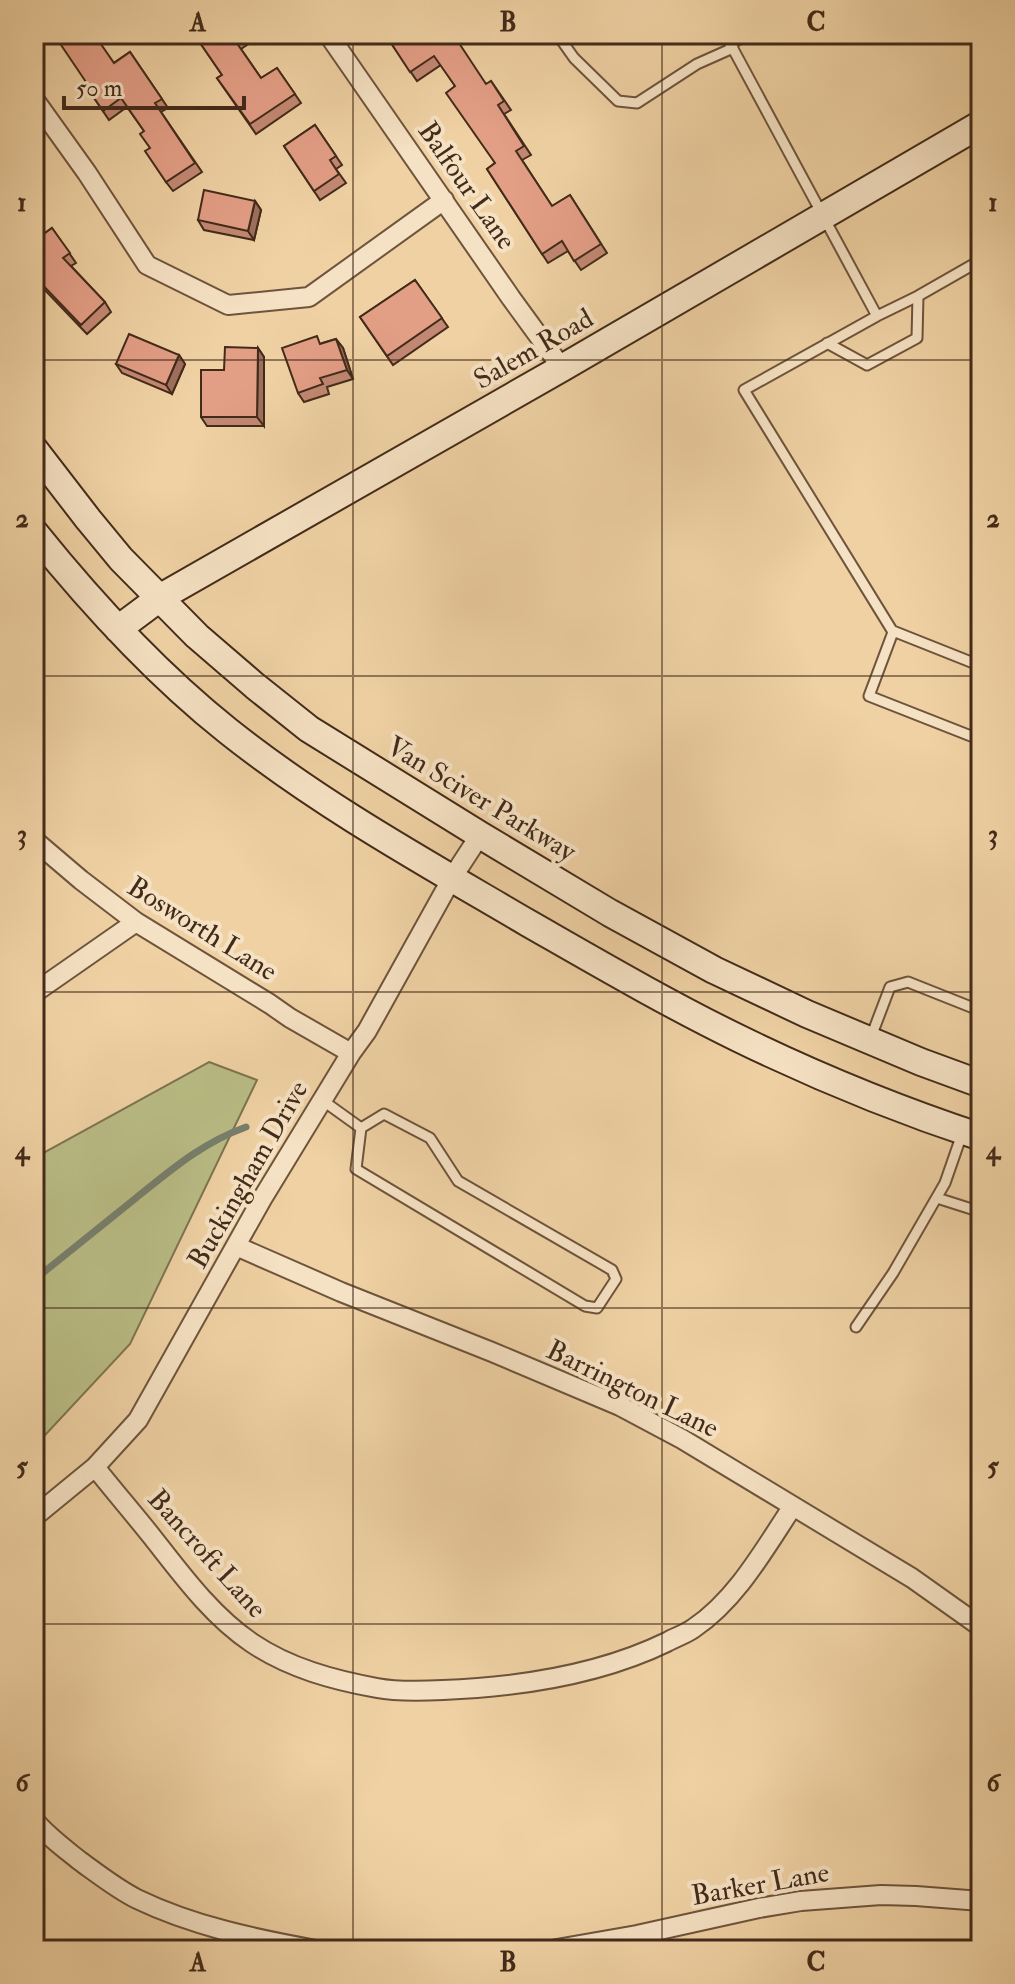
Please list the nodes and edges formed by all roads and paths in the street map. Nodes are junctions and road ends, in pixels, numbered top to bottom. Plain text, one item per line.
1 (328, 34) edge
2 (557, 34) edge
3 (725, 34) edge
4 (749, 34) edge
5 (731, 46) junction
6 (34, 99) edge
7 (981, 124) edge
8 (444, 200) junction
9 (823, 216) junction
10 (981, 260) edge
11 (918, 296) junction
12 (877, 316) junction
13 (827, 343) junction
14 (562, 368) junction
15 (34, 449) edge
16 (34, 532) edge
17 (161, 597) junction
18 (118, 629) junction
19 (893, 631) junction
20 (981, 666) edge
21 (981, 740) edge
22 (480, 835) junction
23 (34, 840) edge
24 (452, 878) junction
25 (136, 922) junction
26 (34, 993) edge
27 (981, 1011) edge
28 (869, 1040) junction
29 (351, 1053) junction
30 (981, 1084) edge
31 (322, 1100) junction
32 (361, 1128) junction
33 (972, 1134) edge
34 (937, 1198) junction
35 (981, 1212) edge
36 (236, 1246) junction
37 (856, 1327) dead end
38 (95, 1467) junction
39 (793, 1506) junction
40 (34, 1517) edge
41 (981, 1627) edge
42 (34, 1820) edge
43 (981, 1901) edge
44 (316, 1950) edge
45 (551, 1950) edge

1 - 8 street, Balfour Lane
2 - 5 lane
3 - 5 lane
4 - 5 lane
5 - 9 lane
6 - 8 street
7 - 9 street, Salem Road
8 - 14 street, Balfour Lane
9 - 12 lane
9 - 14 street, Salem Road
10 - 11 lane
11 - 12 lane
11 - 13 lane
12 - 13 lane
13 - 19 lane
14 - 17 street, Salem Road
15 - 17 street, Van Sciver Parkway
16 - 18 street
17 - 18 street, Salem Road
17 - 22 street, Van Sciver Parkway
18 - 24 street
19 - 20 lane
19 - 21 lane
22 - 24 street, Buckingham Drive
22 - 28 street, Van Sciver Parkway
23 - 25 street, Bosworth Lane
24 - 29 street, Buckingham Drive
24 - 33 street
25 - 26 street
25 - 29 street, Bosworth Lane
27 - 28 lane
28 - 30 street, Van Sciver Parkway
29 - 31 street, Buckingham Drive
31 - 32 lane
31 - 36 street, Buckingham Drive
32 - 32 lane
33 - 34 lane
34 - 35 lane
34 - 37 lane
36 - 38 street, Buckingham Drive
36 - 39 street, Barrington Lane
38 - 39 street, Bancroft Lane
38 - 40 street, Buckingham Drive
39 - 41 street, Barrington Lane
42 - 44 street
43 - 45 street, Barker Lane

